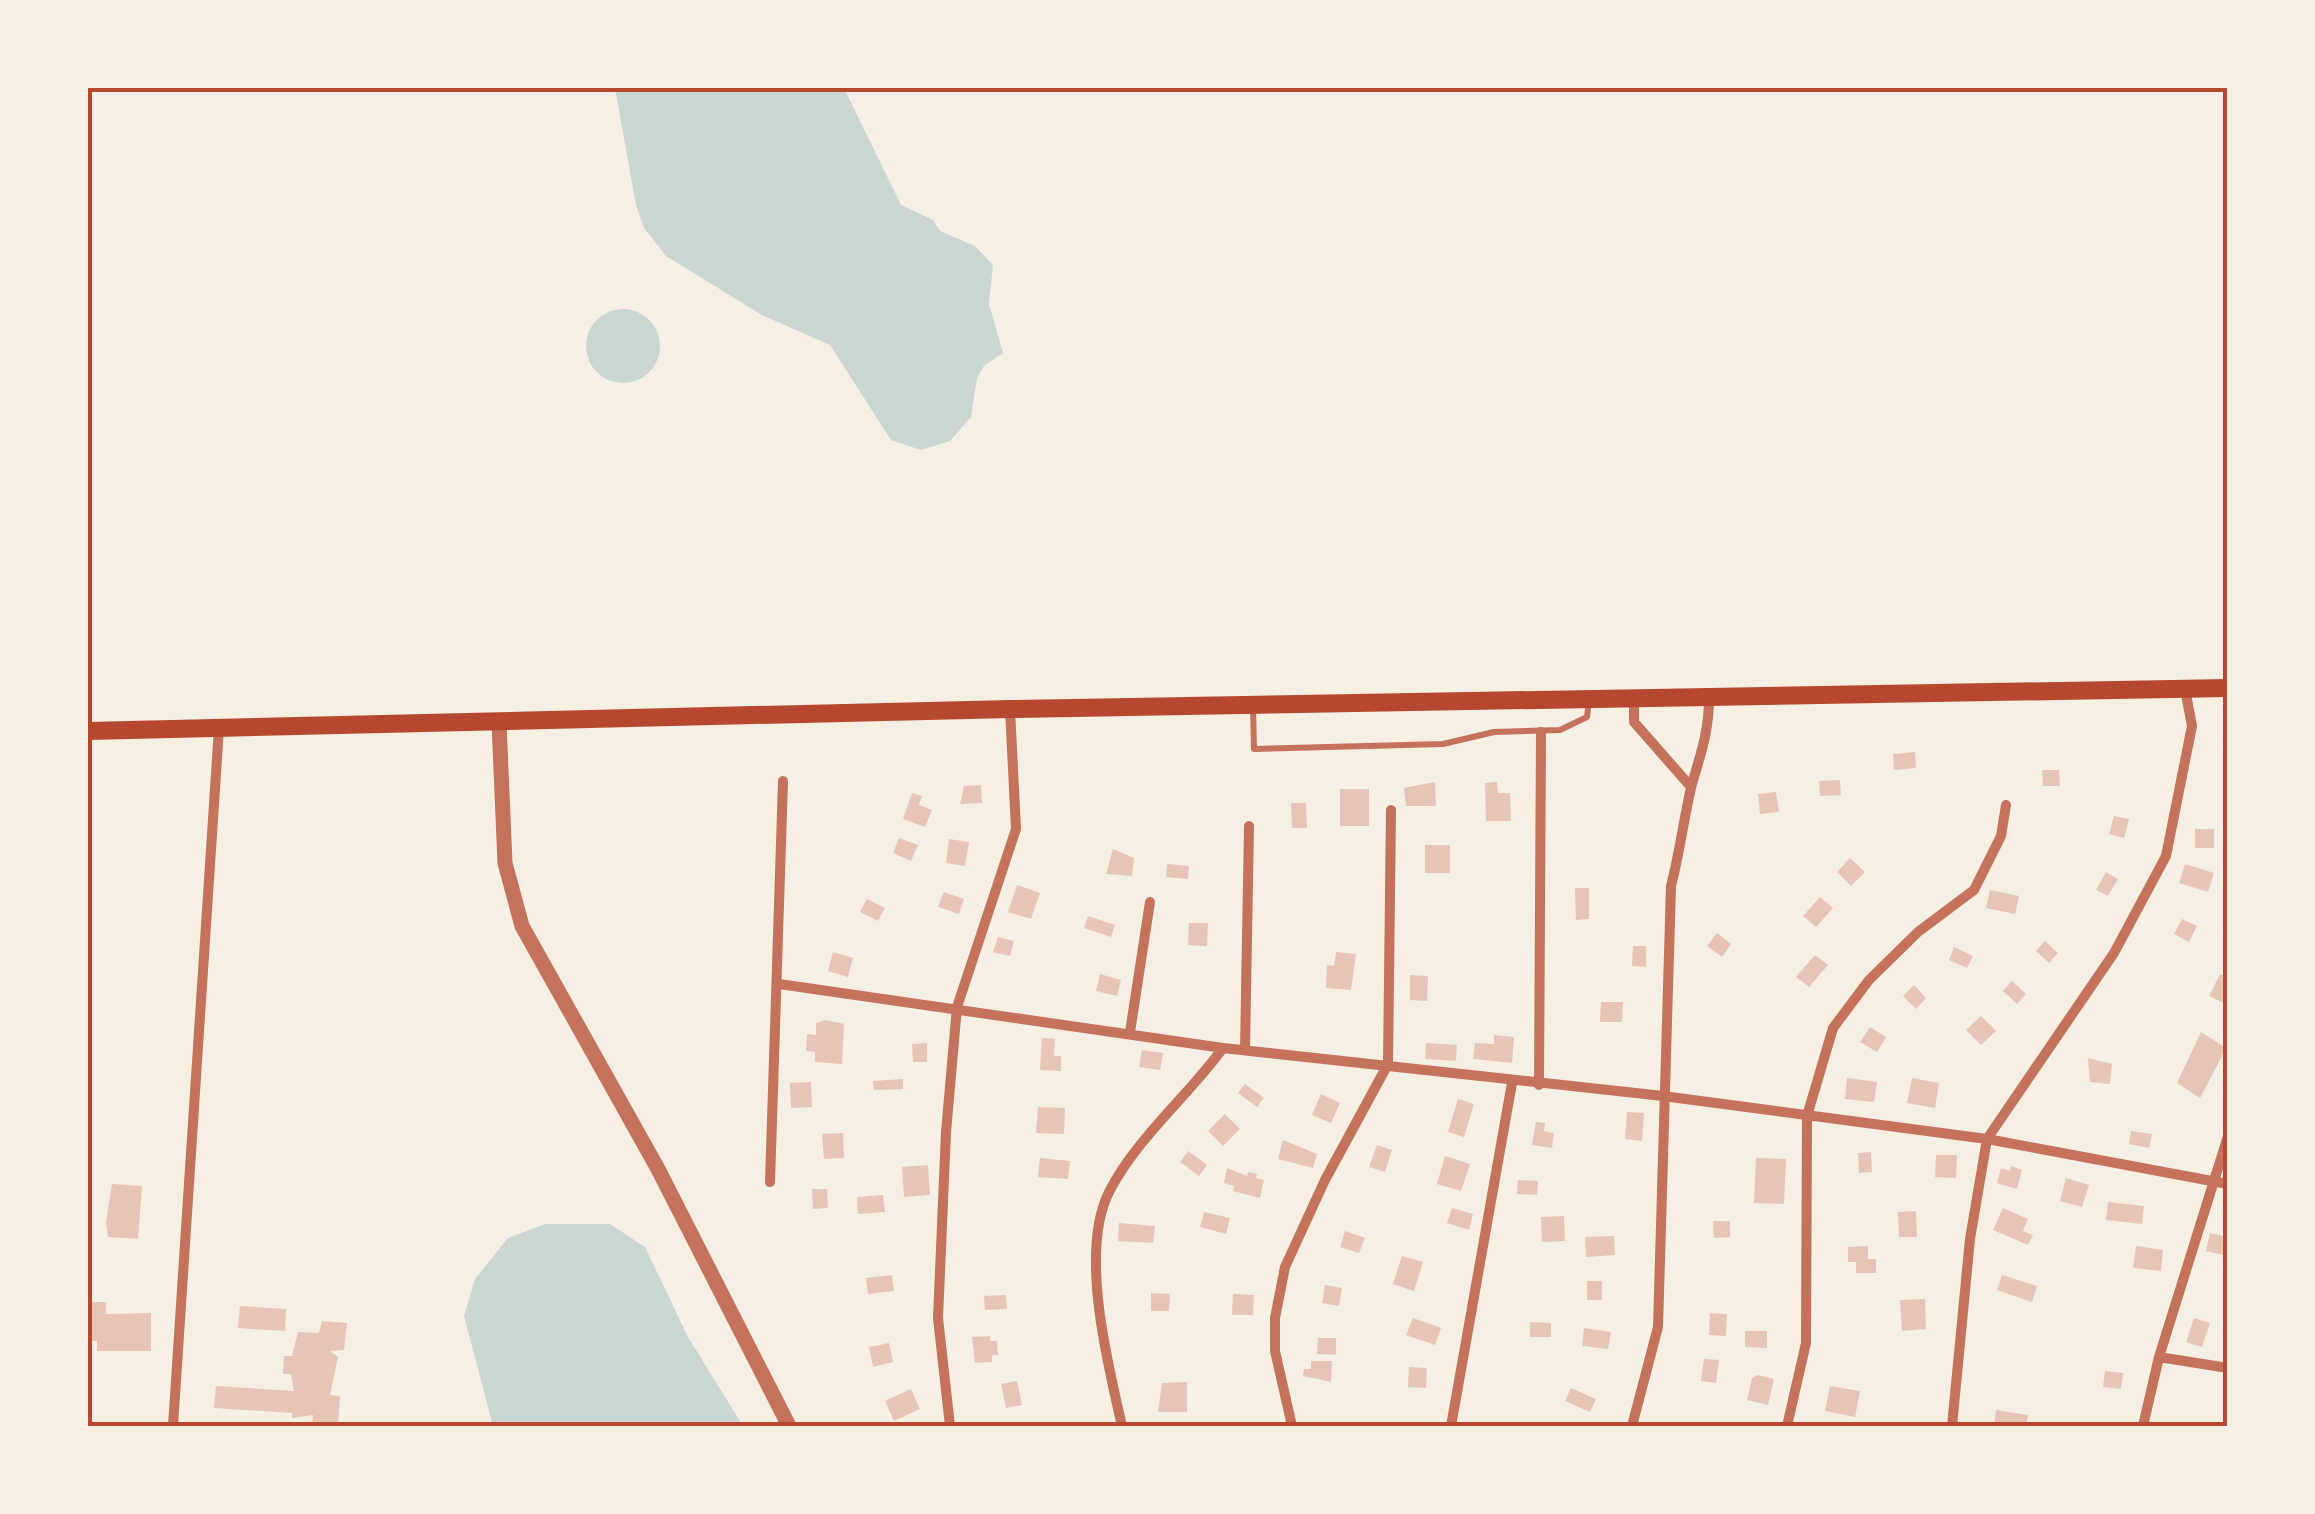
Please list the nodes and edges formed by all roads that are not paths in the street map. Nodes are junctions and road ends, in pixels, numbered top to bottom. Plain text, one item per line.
1 (2228, 688) edge
2 (2186, 689) junction
3 (1634, 698) junction
4 (1709, 698) junction
5 (1589, 699) junction
6 (1253, 706) junction
7 (1010, 709) junction
8 (499, 723) junction
9 (219, 728) junction
10 (88, 732) edge
11 (1542, 732) junction
12 (783, 782) dead end
13 (1691, 788) junction
14 (2006, 805) dead end
15 (1391, 810) dead end
16 (1250, 826) dead end
17 (1150, 902) dead end
18 (779, 984) junction
19 (957, 1007) junction
20 (1130, 1032) junction
21 (1223, 1048) junction
22 (1244, 1050) junction
23 (1388, 1064) junction
24 (1512, 1082) junction
25 (1539, 1085) junction
26 (1664, 1096) junction
27 (1807, 1116) junction
28 (2228, 1136) edge
29 (1987, 1139) junction
30 (2212, 1181) junction
31 (770, 1182) dead end
32 (2228, 1184) edge
33 (2160, 1356) junction
34 (2228, 1368) edge
35 (173, 1426) edge
36 (789, 1426) edge
37 (950, 1426) edge
38 (1122, 1426) edge
39 (1292, 1426) edge
40 (1451, 1426) edge
41 (1632, 1426) edge
42 (1788, 1426) edge
43 (1952, 1426) edge
44 (2144, 1426) edge

1 - 2 main road
2 - 4 main road
2 - 29 street
3 - 4 main road
3 - 5 main road
3 - 13 street
4 - 13 street
5 - 6 main road
5 - 11 lane
6 - 7 main road
6 - 11 lane
7 - 8 main road
7 - 19 street
8 - 9 main road
8 - 36 street
9 - 10 main road
9 - 35 street
11 - 25 street
12 - 18 street
13 - 26 street
14 - 27 street
15 - 23 street
16 - 22 street
17 - 20 street
18 - 19 street
18 - 31 street
19 - 20 street
19 - 37 street
20 - 21 street
21 - 22 street
21 - 38 street
22 - 23 street
23 - 24 street
23 - 39 street
24 - 25 street
24 - 40 street
25 - 26 street
26 - 27 street
26 - 41 street
27 - 29 street
27 - 42 street
28 - 30 street
29 - 30 street
29 - 43 street
30 - 32 street
30 - 33 street
33 - 34 street
33 - 44 street

